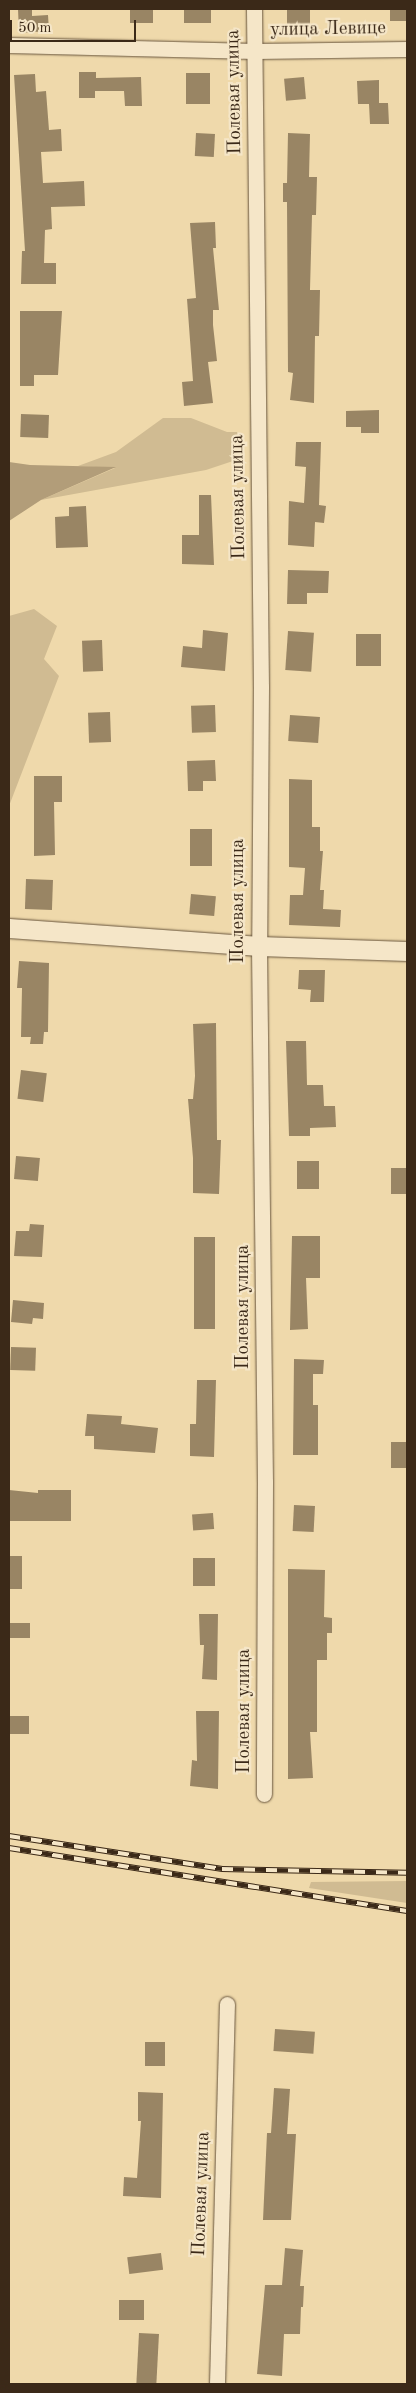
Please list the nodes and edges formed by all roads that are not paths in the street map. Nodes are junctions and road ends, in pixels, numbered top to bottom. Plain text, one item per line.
1 (254, 9) edge
2 (9, 46) edge
3 (407, 50) edge
4 (255, 51) junction
5 (9, 928) edge
6 (259, 946) junction
7 (407, 951) edge
8 (264, 1794) dead end
9 (227, 2004) dead end
10 (217, 2384) edge

1 - 4 street, Полевая улица
2 - 4 street, улица Левице
3 - 4 street, улица Левице
4 - 6 street, Полевая улица
5 - 6 street
6 - 7 street
6 - 8 street, Полевая улица
9 - 10 street, Полевая улица

